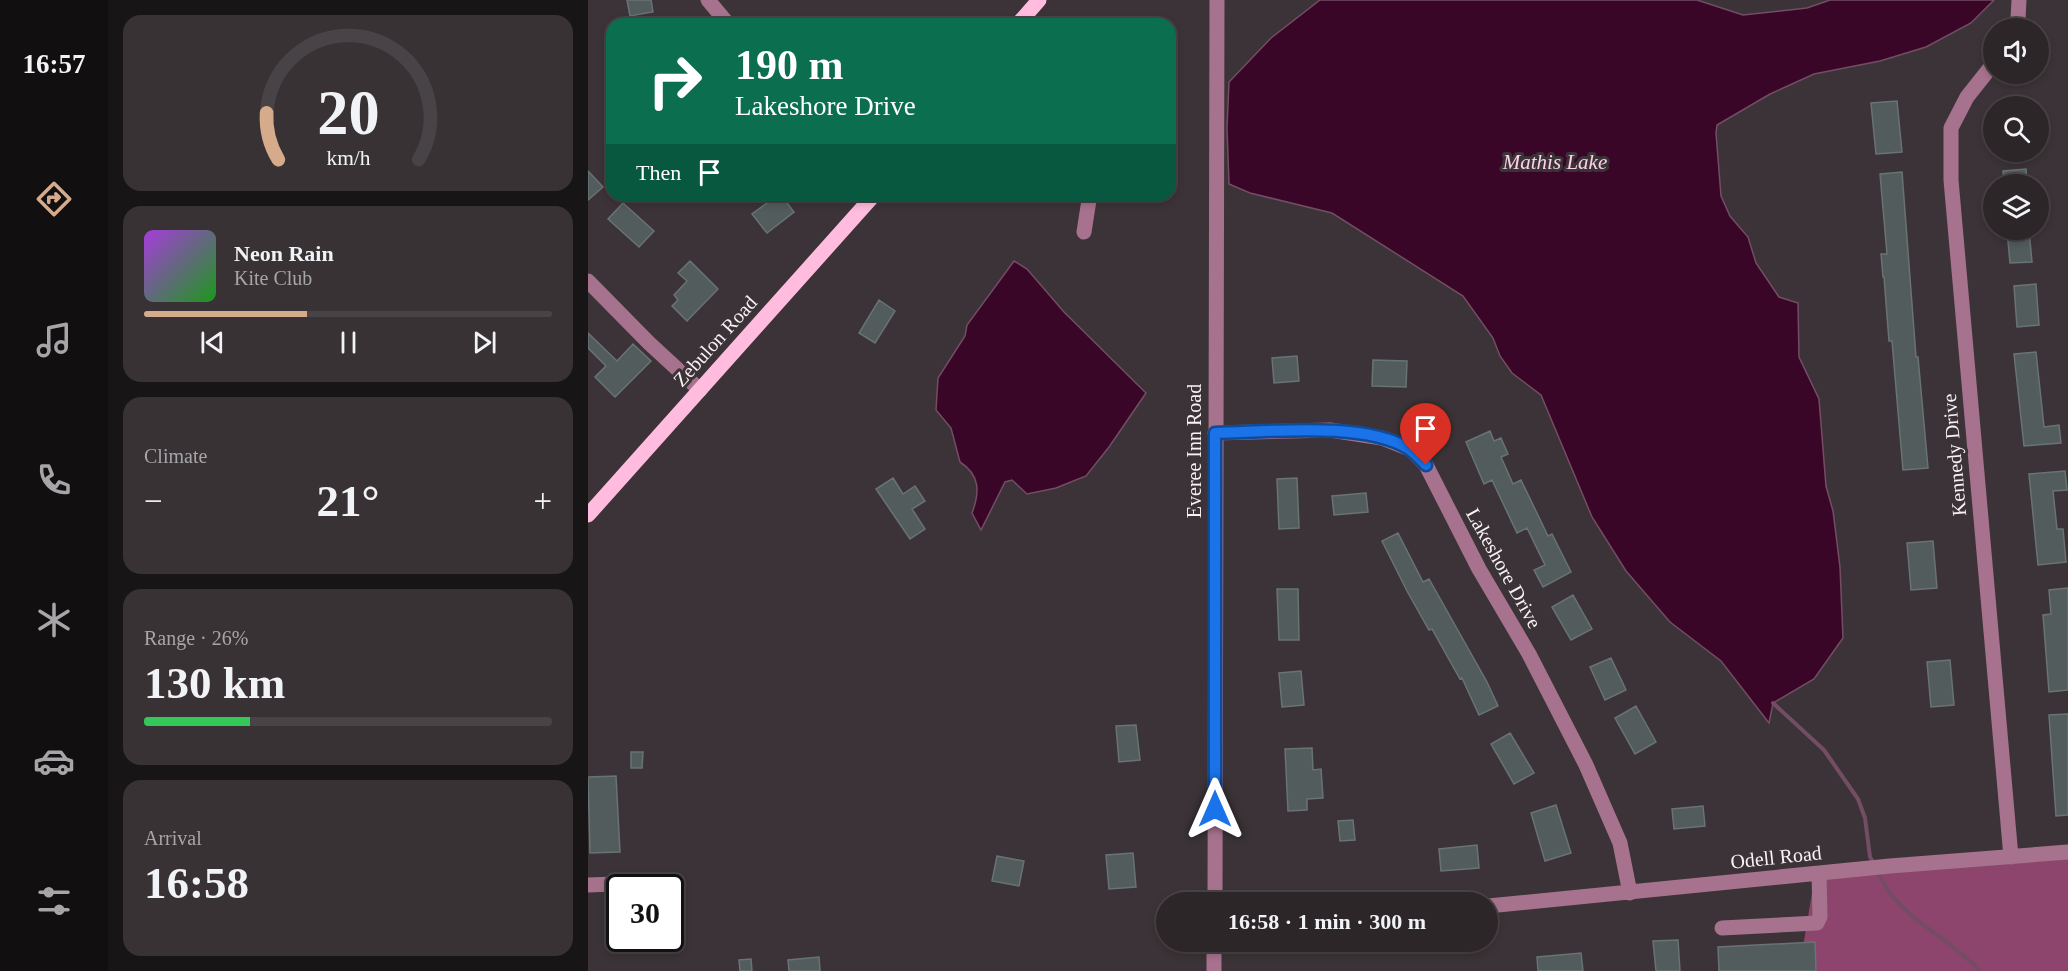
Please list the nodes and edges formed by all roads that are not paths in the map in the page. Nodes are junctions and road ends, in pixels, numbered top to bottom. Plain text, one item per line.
1 (708, 0) edge
2 (1039, 0) edge
3 (1217, 0) edge
4 (2019, 0) edge
5 (723, 18) edge
6 (1023, 18) edge
7 (2018, 18) edge
8 (1983, 77) edge
9 (869, 201) edge
10 (1089, 201) edge
11 (1084, 232) dead end
12 (588, 281) edge
13 (700, 390) junction
14 (1215, 433) junction
15 (589, 512) edge
16 (2068, 852) edge
17 (2011, 856) junction
18 (1819, 874) junction
19 (606, 884) edge
20 (588, 885) edge
21 (1215, 892) edge
22 (1630, 893) junction
23 (1498, 905) edge
24 (1722, 928) dead end
25 (1214, 952) edge
26 (1214, 971) edge

1 - 5 street
2 - 6 main road
3 - 14 street, Everee Inn Road
4 - 7 street
8 - 17 street, Kennedy Drive
9 - 13 main road, Zebulon Road
10 - 11 street
12 - 13 street
13 - 15 main road, Zebulon Road
14 - 21 street, Everee Inn Road
14 - 22 street, Lakeshore Drive
16 - 17 street, Odell Road
17 - 18 street, Odell Road
18 - 22 street, Odell Road
18 - 24 street
19 - 20 street
22 - 23 street, Odell Road
25 - 26 street

